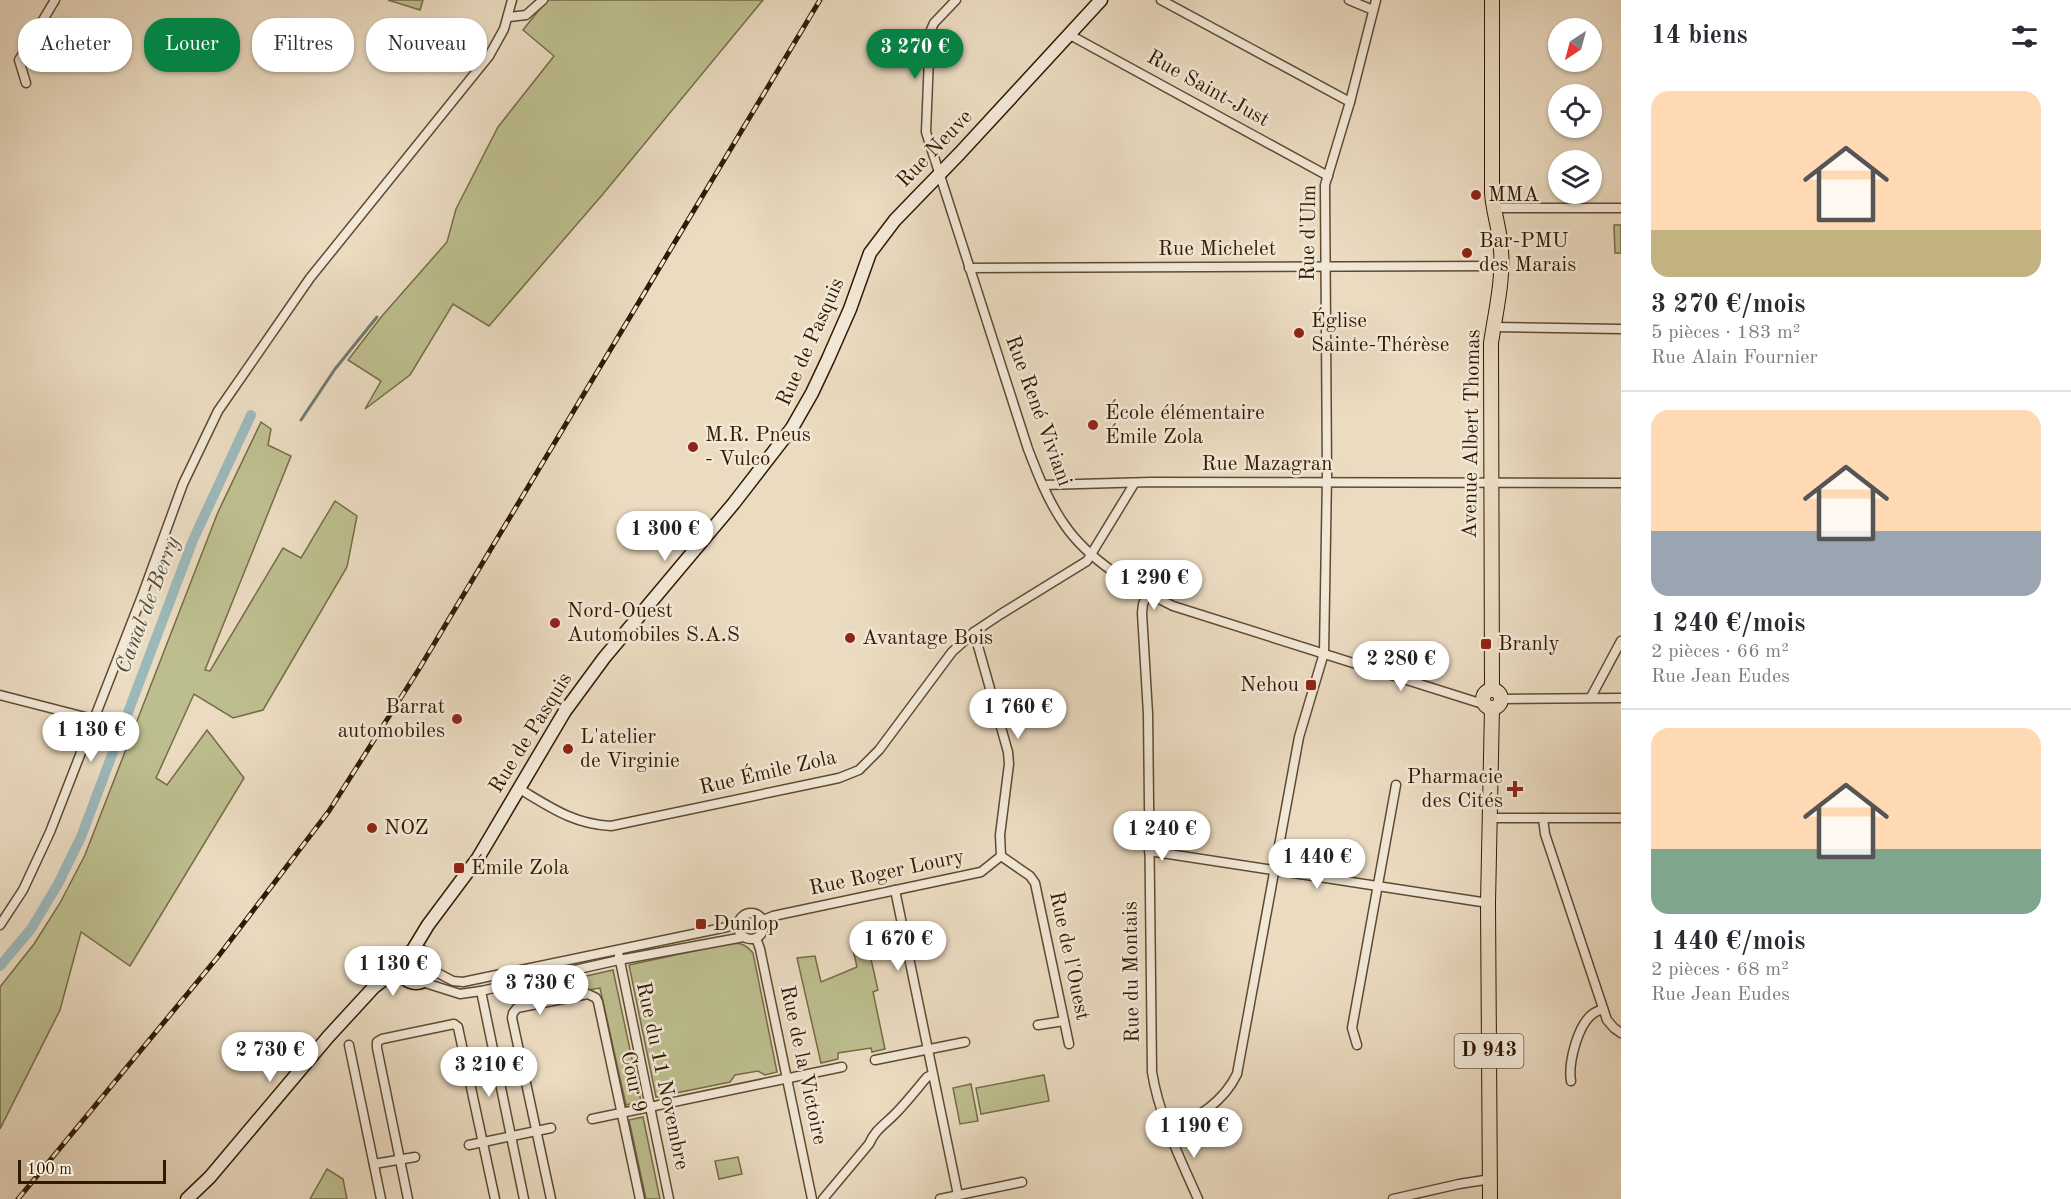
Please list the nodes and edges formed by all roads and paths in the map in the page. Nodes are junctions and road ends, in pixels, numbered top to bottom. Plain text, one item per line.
1 (55, 0) edge
2 (512, 0) edge
3 (543, 0) edge
4 (956, 0) edge
5 (1101, 0) edge
6 (1161, 0) edge
7 (1349, 0) edge
8 (1376, 0) edge
9 (1492, 0) edge
10 (1373, 10) junction
11 (509, 17) junction
12 (1070, 35) junction
13 (26, 83) dead end
14 (1350, 102) junction
15 (939, 174) junction
16 (1328, 176) junction
17 (1492, 208) junction
18 (1621, 208) edge
19 (895, 220) joint
20 (1501, 266) junction
21 (1325, 267) junction
22 (969, 268) junction
23 (1493, 327) junction
24 (1621, 329) edge
25 (1491, 482) junction
26 (1326, 483) junction
27 (1621, 483) edge
28 (1134, 484) junction
29 (1042, 486) junction
30 (1092, 555) junction
31 (1148, 594) junction
32 (974, 632) junction
33 (1621, 641) edge
34 (1324, 653) junction
35 (0, 695) edge
36 (1591, 697) junction
37 (1621, 698) edge
38 (1493, 700) junction
39 (93, 719) junction
40 (1396, 785) dead end
41 (518, 788) junction
42 (1491, 818) junction
43 (1543, 818) junction
44 (1621, 818) edge
45 (1149, 851) junction
46 (1001, 856) junction
47 (1276, 870) junction
48 (1379, 886) junction
49 (895, 890) junction
50 (1488, 903) junction
51 (438, 912) junction
52 (763, 920) junction
53 (739, 922) junction
54 (0, 925) edge
55 (744, 936) junction
56 (756, 938) junction
57 (619, 950) junction
58 (411, 952) junction
59 (428, 957) junction
60 (619, 960) junction
61 (401, 966) junction
62 (432, 970) junction
63 (406, 980) junction
64 (422, 982) junction
65 (374, 987) junction
66 (481, 992) junction
67 (1603, 1009) junction
68 (1064, 1021) junction
69 (1038, 1025) dead end
70 (1621, 1033) edge
71 (965, 1042) dead end
72 (1069, 1044) dead end
73 (349, 1045) dead end
74 (1357, 1045) dead end
75 (927, 1049) junction
76 (875, 1060) dead end
77 (842, 1067) dead end
78 (932, 1076) junction
79 (788, 1079) junction
80 (1571, 1081) dead end
81 (650, 1107) junction
82 (622, 1113) junction
83 (592, 1119) dead end
84 (551, 1128) dead end
85 (1168, 1128) junction
86 (536, 1131) junction
87 (511, 1136) junction
88 (482, 1142) junction
89 (469, 1145) dead end
90 (415, 1157) dead end
91 (399, 1160) junction
92 (374, 1164) junction
93 (1491, 1179) junction
94 (1022, 1182) dead end
95 (958, 1195) junction
96 (187, 1199) edge
97 (381, 1199) edge
98 (408, 1199) edge
99 (495, 1199) edge
100 (524, 1199) edge
101 (550, 1199) edge
102 (640, 1199) edge
103 (669, 1199) edge
104 (812, 1199) edge
105 (823, 1199) edge
106 (940, 1199) edge
107 (1198, 1199) edge
108 (1393, 1199) edge
109 (1491, 1199) edge

1 - 13 street
2 - 11 street
3 - 11 street
4 - 15 street, Rue René Viviani
5 - 12 main road, Rue Neuve
6 - 14 street
7 - 10 street
8 - 10 street, Rue d'Ulm
9 - 17 main road, Avenue Albert Thomas / D 943
10 - 14 street, Rue d'Ulm
11 - 39 street
12 - 15 main road, Rue Neuve
12 - 16 street, Rue Saint-Just
14 - 16 street, Rue d'Ulm
15 - 19 main road, Rue Neuve
15 - 22 street, Rue René Viviani
16 - 21 street, Rue d'Ulm
17 - 18 street
17 - 20 main road, Avenue Albert Thomas / D 943
19 - 41 main road, Rue de Pasquis
20 - 21 street, Rue Michelet
20 - 23 main road, Avenue Albert Thomas / D 943
21 - 22 street, Rue Michelet
21 - 26 street, Rue d'Ulm
22 - 29 street, Rue René Viviani
23 - 24 street
23 - 25 main road, Avenue Albert Thomas / D 943
25 - 26 street, Rue Mazagran
25 - 27 street, Rue Mazagran
25 - 38 main road, Avenue Albert Thomas / D 943
26 - 28 street, Rue Mazagran
26 - 34 street, Rue d'Ulm
28 - 29 street, Rue Mazagran
28 - 30 street
29 - 30 street, Rue René Viviani
30 - 31 street, Rue René Viviani
30 - 32 street, Rue Émile Zola
31 - 34 street, Rue René Viviani
31 - 45 street, Rue du Montais
32 - 41 street, Rue Émile Zola
32 - 46 street
33 - 36 street
34 - 38 street, Rue René Viviani
34 - 47 street, Rue d'Ulm
35 - 39 street
36 - 37 street, Rue René Viviani
36 - 38 street, Rue René Viviani
38 - 42 main road, Avenue Albert Thomas / D 943
39 - 54 street
40 - 48 street
41 - 51 main road, Rue de Pasquis
42 - 43 street
42 - 50 main road, Avenue Albert Thomas / D 943
43 - 44 street
43 - 67 street
45 - 47 street
45 - 85 street, Rue du Montais
46 - 49 street, Rue Roger Loury
46 - 68 street, Rue de l'Ouest
47 - 48 street
47 - 85 street, Rue d'Ulm
48 - 50 street
48 - 74 street
49 - 52 street, Rue Roger Loury
49 - 75 street
50 - 93 main road, Avenue Albert Thomas / D 943
51 - 58 main road, Rue de Pasquis
51 - 59 main road, Rue de Pasquis
52 - 53 street, Rue Roger Loury
52 - 56 street
53 - 55 street
53 - 57 street, Rue Roger Loury
55 - 56 street
55 - 60 street
56 - 79 street, Rue de la Victoire
57 - 60 street, Rue du 11 Novembre
57 - 62 street, Rue Roger Loury
58 - 59 main road
58 - 61 main road
59 - 62 main road
60 - 66 street
60 - 81 street, Rue du 11 Novembre
61 - 63 main road
61 - 65 main road
62 - 64 main road
63 - 64 main road
63 - 65 main road
64 - 66 street
65 - 96 main road
66 - 87 street
67 - 70 street
67 - 80 street
68 - 69 street
68 - 72 street, Rue de l'Ouest
71 - 75 street
73 - 92 street
75 - 76 street
75 - 78 street
77 - 79 street
78 - 95 street
78 - 105 street
79 - 81 street
79 - 104 street, Rue de la Victoire
81 - 82 street
81 - 103 street, Rue du 11 Novembre
82 - 83 street
82 - 86 street, Cour 9
82 - 102 street, Cour 9
84 - 86 street
85 - 107 street, Rue du Montais
86 - 87 street
86 - 101 street, Cour 9
87 - 88 street
87 - 100 street
88 - 89 street
88 - 91 street
88 - 99 street
90 - 91 street
91 - 92 street
91 - 98 street
92 - 97 street
93 - 108 street
93 - 109 main road, Avenue Albert Thomas / D 943
94 - 95 street
95 - 106 street

